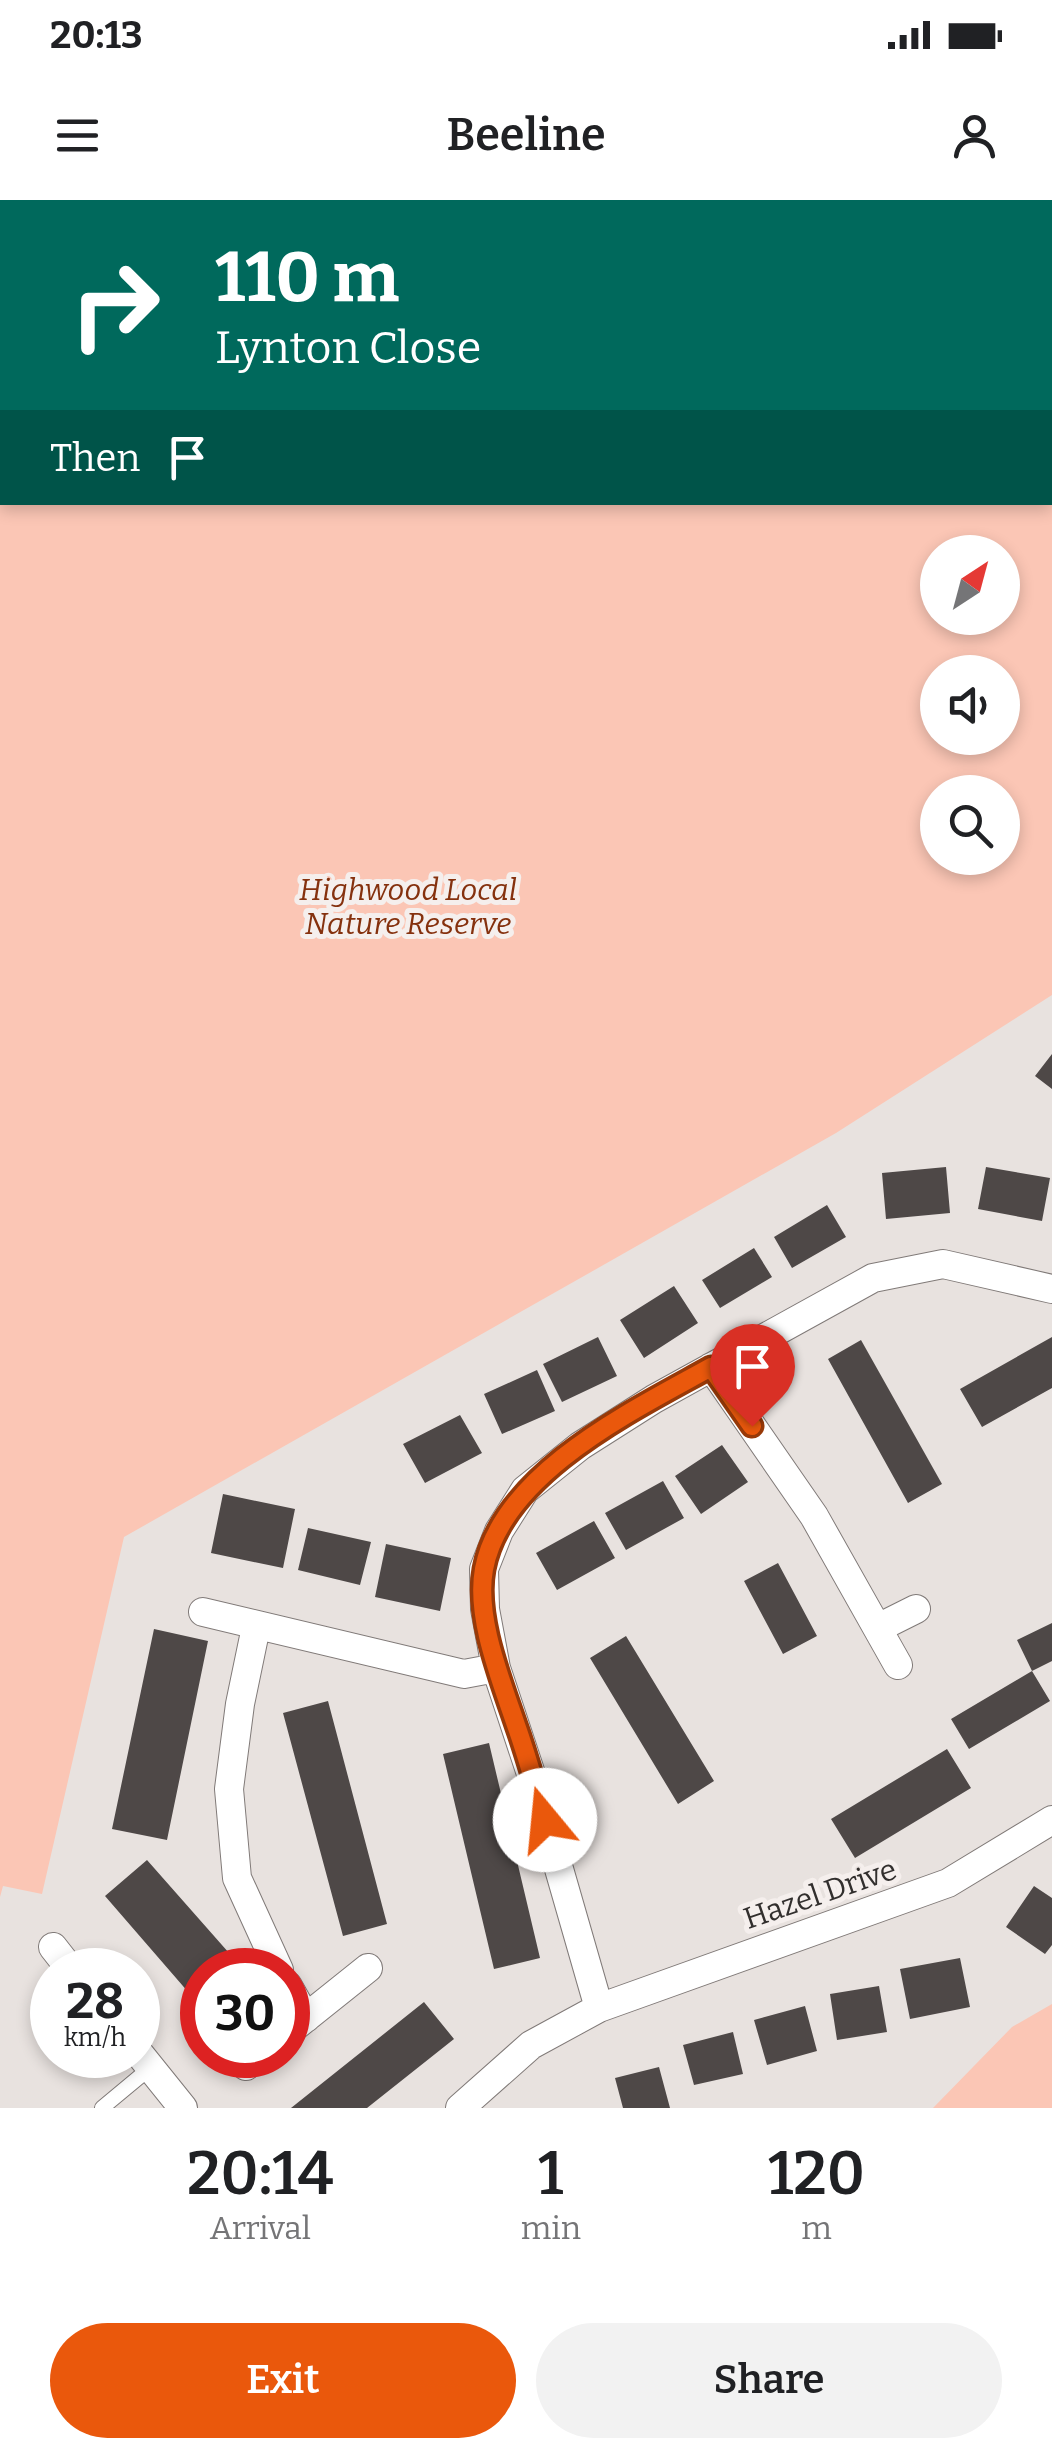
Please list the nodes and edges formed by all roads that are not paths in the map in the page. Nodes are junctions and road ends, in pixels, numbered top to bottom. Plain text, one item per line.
1 (1052, 1290) edge
2 (711, 1367) junction
3 (916, 1608) dead end
4 (203, 1612) dead end
5 (256, 1627) junction
6 (878, 1628) junction
7 (898, 1666) dead end
8 (496, 1668) junction
9 (1052, 1820) edge
10 (268, 1948) edge
11 (368, 1968) dead end
12 (599, 2008) junction
13 (310, 2015) edge
14 (128, 2078) edge
15 (159, 2078) edge
16 (102, 2108) edge
17 (183, 2108) edge
18 (460, 2108) edge

1 - 2 street
2 - 6 street
2 - 8 street
3 - 6 street
4 - 5 street
5 - 8 street
5 - 10 street
6 - 7 street
8 - 12 street
9 - 12 street, Hazel Drive
11 - 13 street
12 - 18 street, Hazel Drive
14 - 16 lane
15 - 17 street

